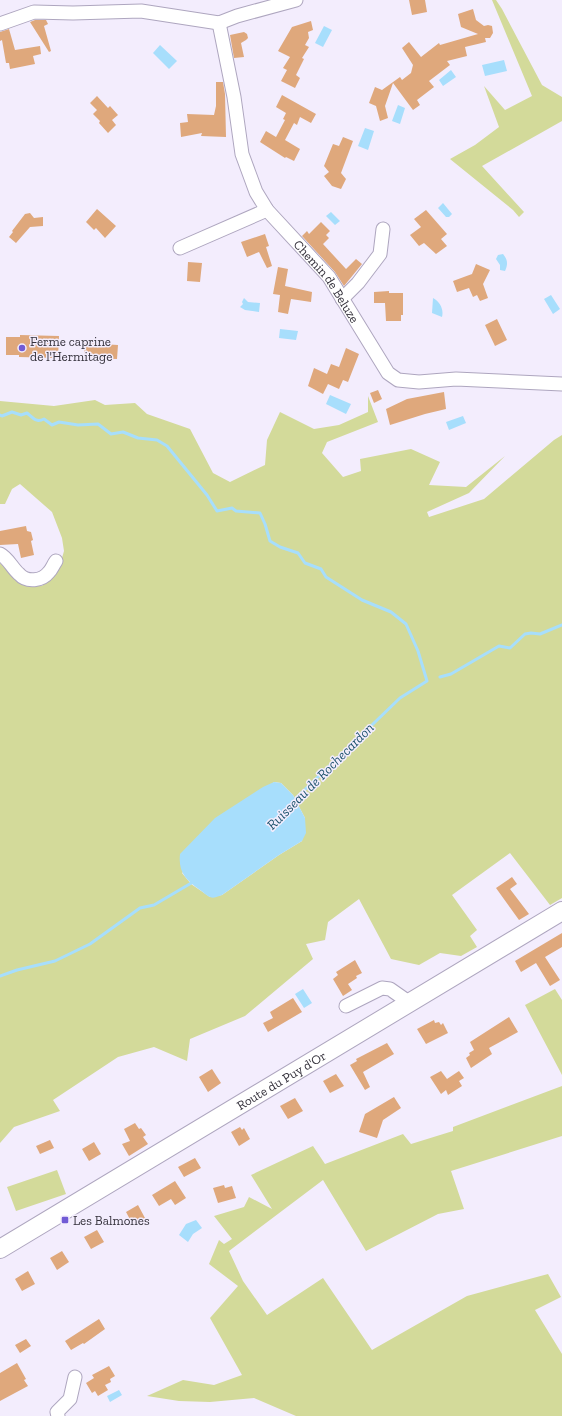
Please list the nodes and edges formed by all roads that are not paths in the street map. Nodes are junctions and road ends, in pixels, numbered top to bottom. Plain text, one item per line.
1 (296, 0) edge
2 (219, 23) junction
3 (0, 24) edge
4 (267, 210) junction
5 (383, 229) dead end
6 (180, 248) dead end
7 (342, 299) junction
8 (562, 384) edge
9 (0, 554) edge
10 (56, 561) dead end
11 (562, 911) edge
12 (410, 1003) junction
13 (346, 1006) dead end
14 (0, 1249) edge
15 (75, 1377) dead end
16 (58, 1416) edge

1 - 2 street
2 - 3 street
2 - 4 street, Chemin de Beluze
4 - 6 street
4 - 7 street, Chemin de Beluze
5 - 7 street
7 - 8 street, Chemin de Beluze
9 - 10 street
11 - 12 main road, Route du Puy d'Or
12 - 13 street
12 - 14 main road, Route du Puy d'Or
15 - 16 street

